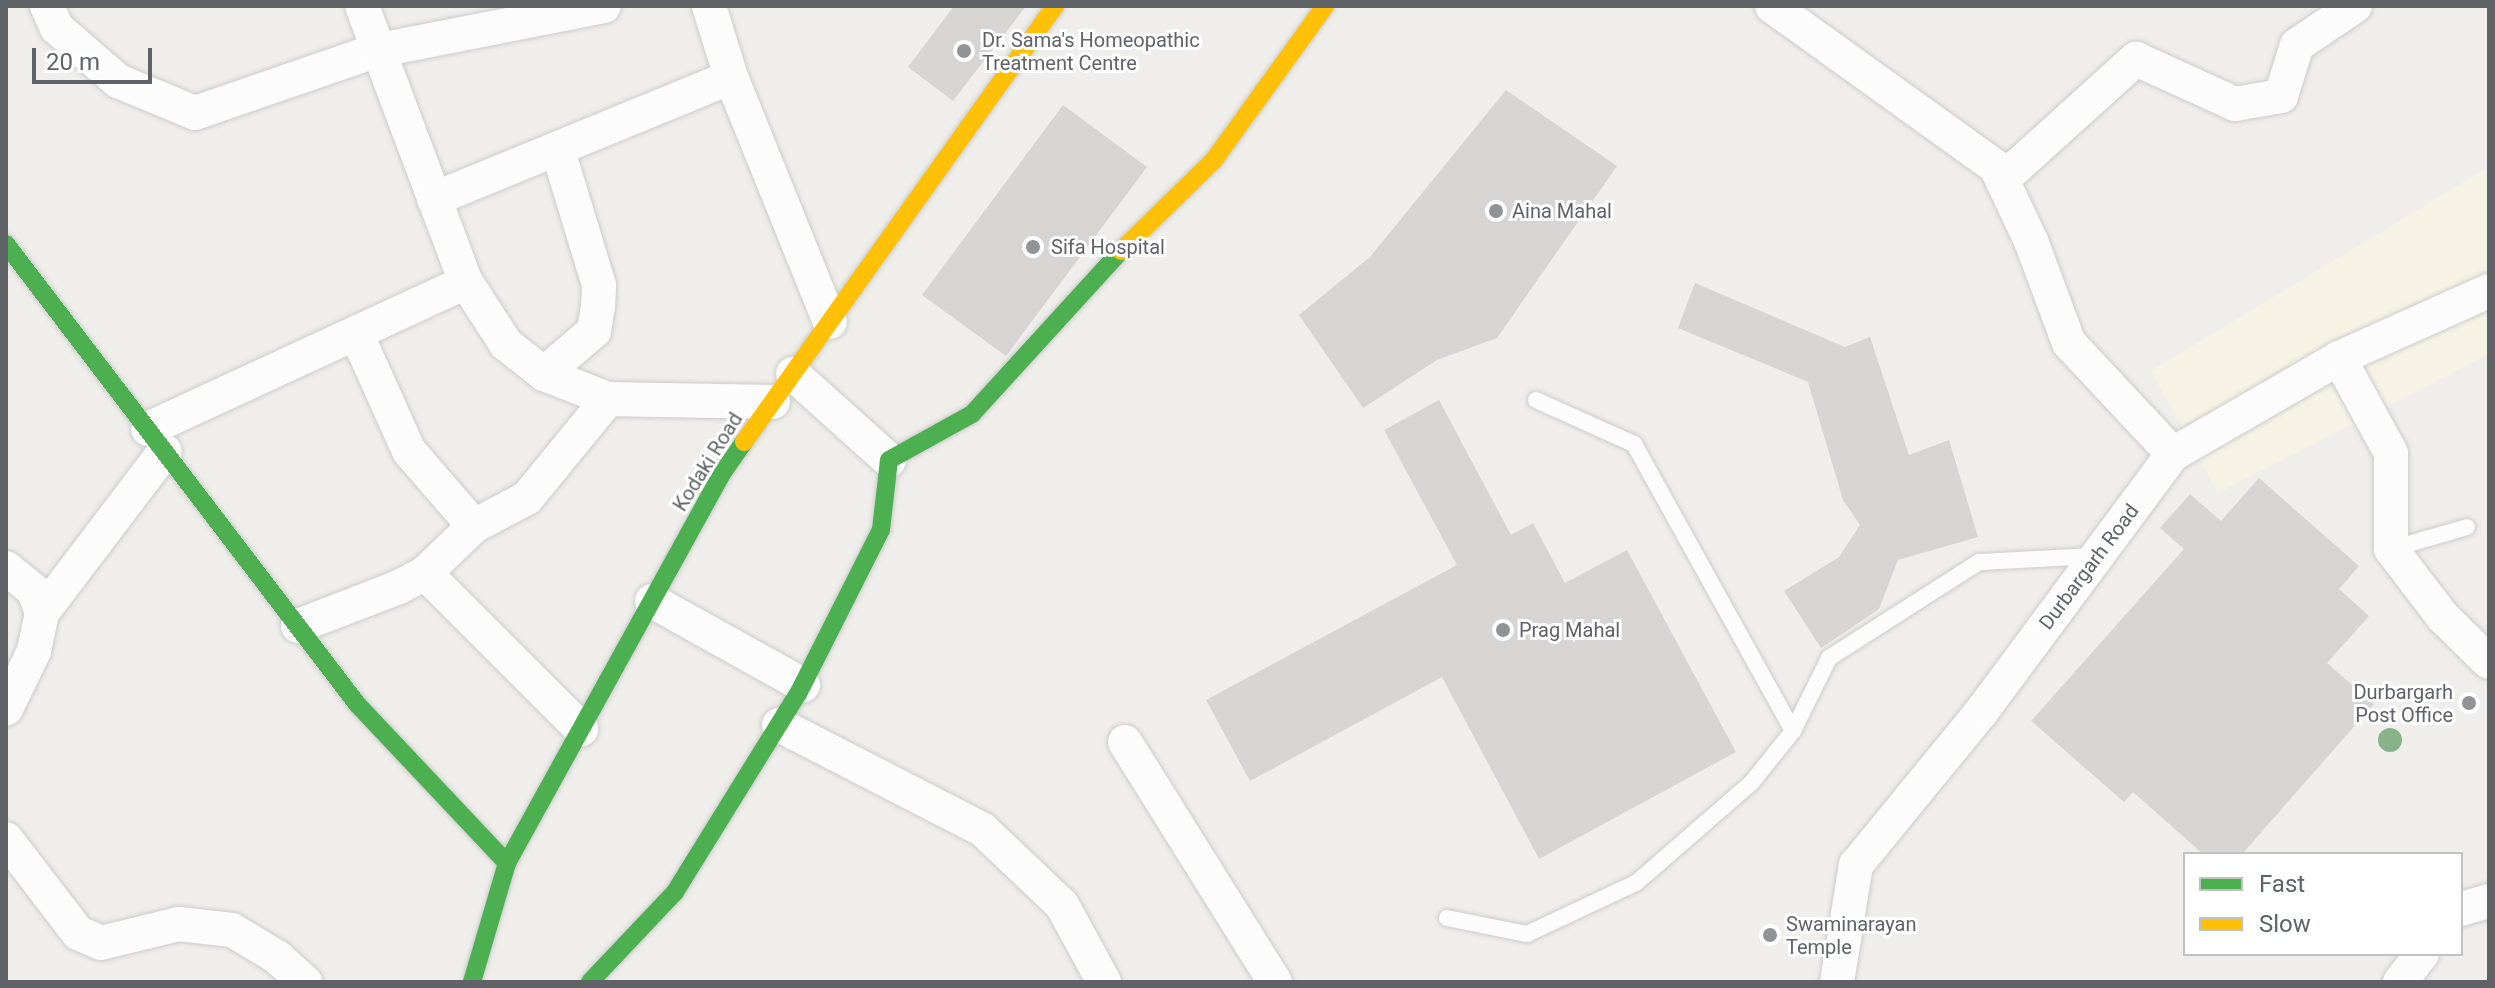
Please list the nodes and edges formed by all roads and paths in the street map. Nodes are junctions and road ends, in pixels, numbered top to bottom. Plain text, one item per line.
1 (47, 6) edge
2 (362, 6) edge
3 (709, 6) edge
4 (1055, 6) edge
5 (1325, 6) edge
6 (1772, 6) edge
7 (2355, 6) edge
8 (584, 7) edge
9 (375, 51) junction
10 (731, 77) junction
11 (558, 151) junction
12 (2002, 180) junction
13 (434, 199) junction
14 (6, 244) edge
15 (466, 282) junction
16 (2489, 291) edge
17 (830, 322) junction
18 (356, 333) junction
19 (2339, 358) junction
20 (544, 374) junction
21 (793, 374) junction
22 (608, 399) junction
23 (1536, 400) dead end
24 (773, 402) junction
25 (156, 440) junction
26 (2173, 454) junction
27 (889, 460) junction
28 (474, 526) junction
29 (2467, 527) dead end
30 (2391, 549) junction
31 (2097, 556) junction
32 (6, 568) edge
33 (425, 573) junction
34 (652, 601) junction
35 (42, 613) junction
36 (298, 626) junction
37 (2489, 662) edge
38 (803, 685) junction
39 (6, 706) edge
40 (779, 725) junction
41 (581, 729) junction
42 (1793, 731) junction
43 (1125, 742) dead end
44 (6, 839) edge
45 (507, 863) junction
46 (2489, 901) edge
47 (2463, 908) edge
48 (1447, 918) dead end
49 (305, 982) edge
50 (472, 982) edge
51 (590, 982) edge
52 (1104, 982) edge
53 (1275, 982) edge
54 (1837, 982) edge

1 - 9 street
2 - 9 street
3 - 10 street
4 - 17 street, Kodaki Road
5 - 27 street
6 - 12 street
7 - 12 street
8 - 9 street
9 - 13 street
10 - 11 street
10 - 17 street
11 - 13 street
11 - 20 street
12 - 26 street
13 - 15 street
14 - 25 street
15 - 18 street
15 - 20 street
16 - 19 street, Durbargarh Road
17 - 21 street, Kodaki Road
18 - 25 street
18 - 28 street
19 - 26 street, Durbargarh Road
19 - 30 street
20 - 22 street
21 - 24 street, Kodaki Road
21 - 27 street
22 - 24 street
22 - 28 street
23 - 42 lane
24 - 34 street, Kodaki Road
25 - 35 street
25 - 36 street
26 - 31 street, Durbargarh Road
27 - 38 street
28 - 33 street
29 - 30 lane
30 - 37 street
31 - 42 lane
31 - 54 street, Durbargarh Road
32 - 35 street
33 - 36 street
33 - 41 street
34 - 38 street
34 - 41 street, Kodaki Road
35 - 39 street
36 - 45 street
38 - 40 street
40 - 51 street
40 - 52 street
41 - 45 street, Kodaki Road
42 - 48 lane
43 - 53 street
44 - 49 street
45 - 50 street, Kodaki Road
46 - 47 street

